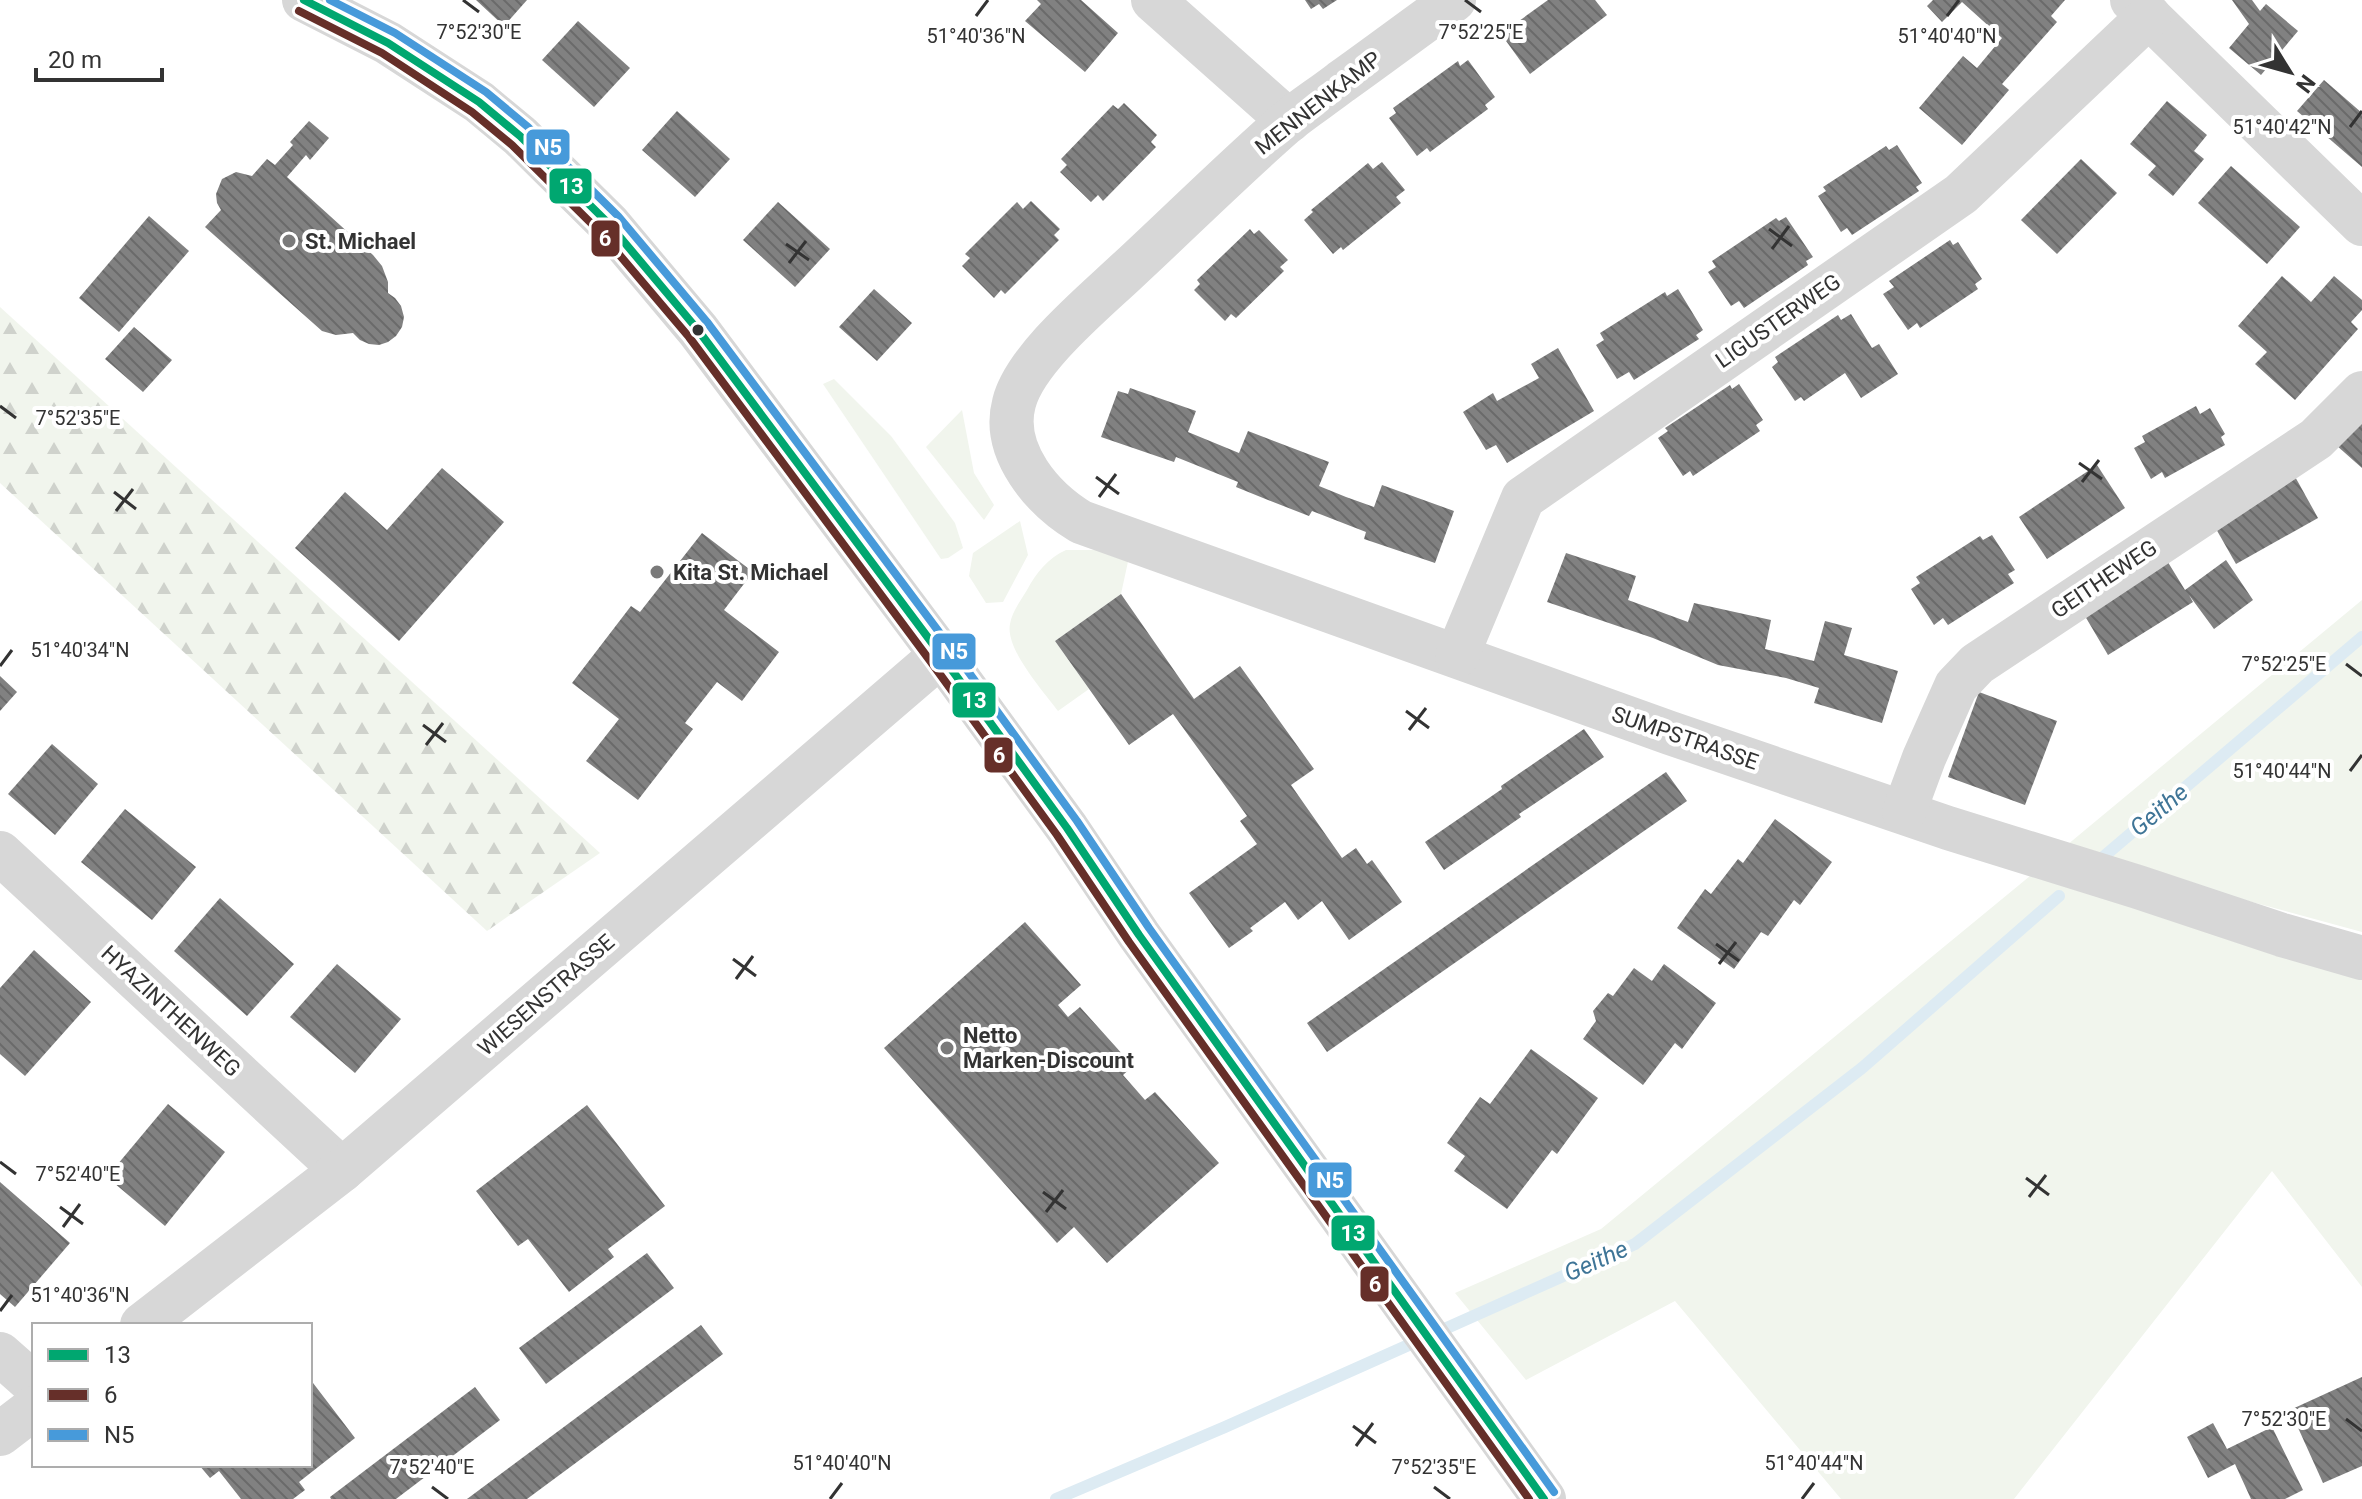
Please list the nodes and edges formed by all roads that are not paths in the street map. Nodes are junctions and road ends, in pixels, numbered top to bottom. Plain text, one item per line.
1 (304, 0) edge
2 (1153, 0) edge
3 (1454, 0) edge
4 (2140, 8) edge
5 (1289, 121) junction
6 (2362, 224) edge
7 (2362, 393) edge
8 (1029, 476) joint
9 (941, 655) junction
10 (1457, 656) junction
11 (1904, 812) junction
12 (0, 853) edge
13 (2362, 958) edge
14 (342, 1170) junction
15 (145, 1323) edge
16 (0, 1354) edge
17 (32, 1382) edge
18 (32, 1410) edge
19 (0, 1434) edge
20 (1544, 1499) edge

1 - 9 street
2 - 5 street
3 - 5 street, MENNENKAMP
4 - 6 street
4 - 10 street, LIGUSTERWEG
5 - 8 street, MENNENKAMP
7 - 11 street, GEITHEWEG
8 - 10 street, SUMPSTRASSE
9 - 14 street, WIESENSTRASSE
9 - 20 street
10 - 11 street, SUMPSTRASSE
11 - 13 street, SUMPSTRASSE
12 - 14 street, HYAZINTHENWEG
14 - 15 street, WIESENSTRASSE
16 - 17 street
18 - 19 street

